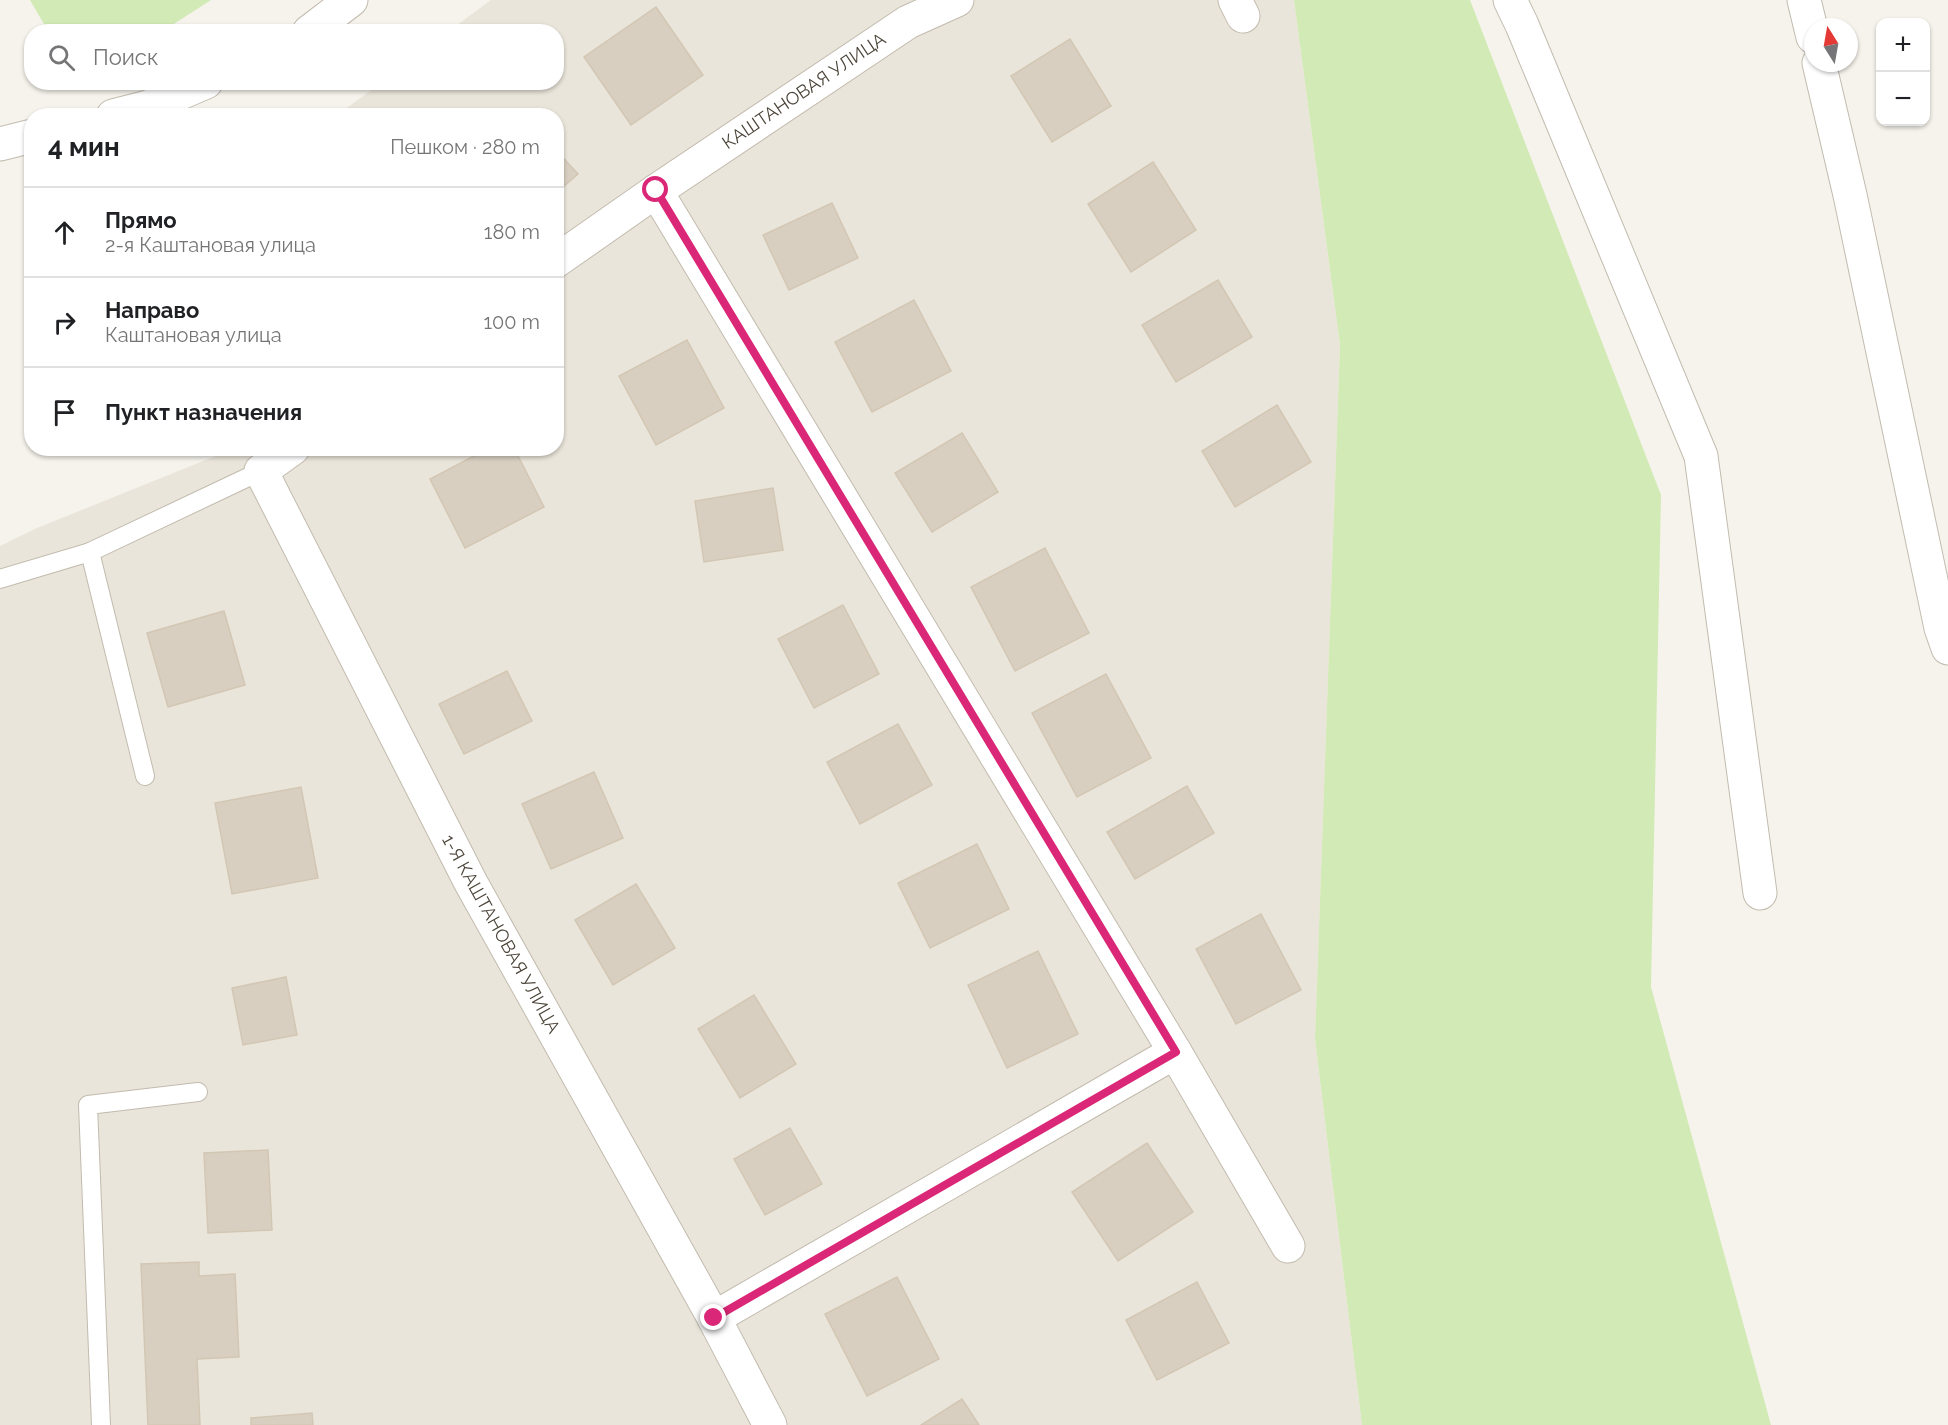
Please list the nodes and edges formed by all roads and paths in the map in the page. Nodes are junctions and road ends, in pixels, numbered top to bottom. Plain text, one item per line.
1 (351, 0) edge
2 (957, 0) edge
3 (1510, 0) edge
4 (1804, 0) edge
5 (1808, 18) edge
6 (320, 24) edge
7 (1821, 72) edge
8 (187, 90) edge
9 (144, 108) edge
10 (24, 138) edge
11 (0, 144) edge
12 (656, 190) junction
13 (564, 255) edge
14 (282, 456) edge
15 (261, 471) junction
16 (90, 552) junction
17 (0, 579) edge
18 (1948, 648) edge
19 (145, 776) dead end
20 (1760, 893) dead end
21 (1176, 1052) junction
22 (198, 1092) dead end
23 (1288, 1246) dead end
24 (714, 1318) junction
25 (101, 1425) edge
26 (770, 1425) edge

1 - 6 street
2 - 12 street, КАШТАНОВАЯ УЛИЦА
3 - 20 street
4 - 5 street
7 - 18 street
8 - 9 street
10 - 11 street
12 - 13 street
12 - 21 street
14 - 15 street
15 - 16 lane
15 - 24 street, 1-Я КАШТАНОВАЯ УЛИЦА
16 - 17 lane
16 - 19 lane
21 - 23 street
21 - 24 street
22 - 25 lane
24 - 26 street, 1-Я КАШТАНОВАЯ УЛИЦА

